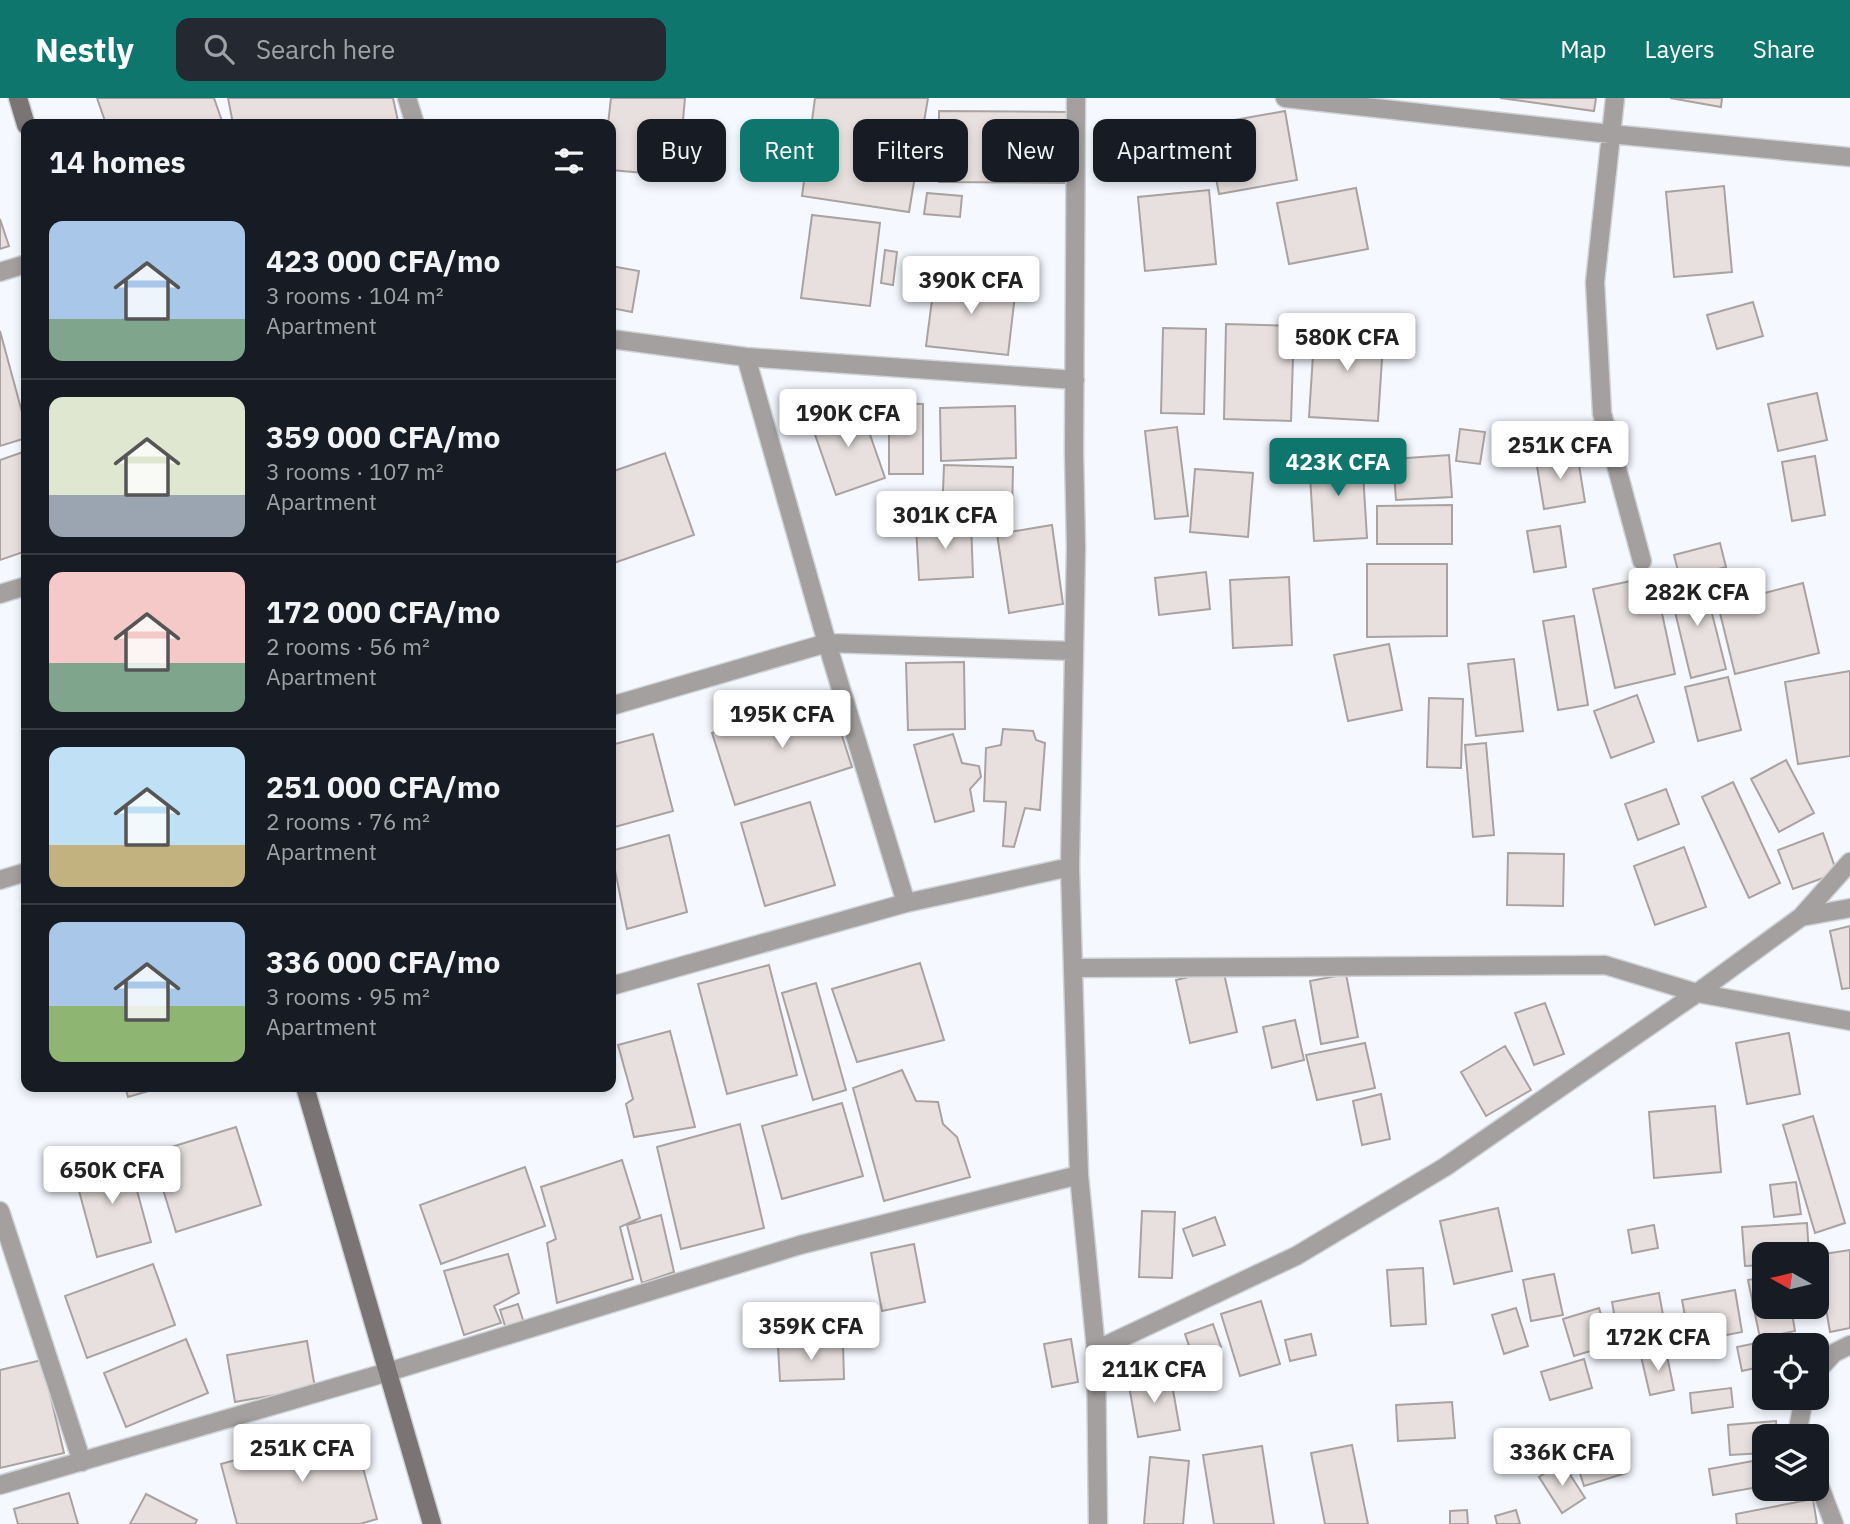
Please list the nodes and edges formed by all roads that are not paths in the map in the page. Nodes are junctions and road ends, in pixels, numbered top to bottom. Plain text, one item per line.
1 (18, 98) edge
2 (407, 98) edge
3 (1076, 98) edge
4 (1285, 98) edge
5 (1615, 98) edge
6 (1354, 102) edge
7 (24, 119) edge
8 (413, 119) edge
9 (1610, 134) junction
10 (1850, 156) edge
11 (21, 266) edge
12 (0, 272) edge
13 (616, 341) edge
14 (746, 357) junction
15 (1075, 380) junction
16 (1642, 561) dead end
17 (21, 588) edge
18 (0, 594) edge
19 (827, 643) junction
20 (1073, 651) junction
21 (616, 705) edge
22 (1850, 862) edge
23 (1070, 867) junction
24 (21, 874) edge
25 (0, 880) edge
26 (906, 903) junction
27 (1850, 908) edge
28 (1801, 917) junction
29 (1073, 968) junction
30 (616, 985) edge
31 (1697, 993) junction
32 (1850, 1021) edge
33 (306, 1092) edge
34 (1079, 1175) junction
35 (0, 1210) edge
36 (1850, 1345) edge
37 (1096, 1350) junction
38 (1829, 1358) edge
39 (388, 1372) junction
40 (82, 1462) junction
41 (0, 1485) edge
42 (1825, 1501) edge
43 (432, 1524) edge
44 (1098, 1524) edge
45 (1834, 1524) edge

1 - 7 main road
2 - 8 street
3 - 15 street
4 - 6 street
5 - 9 street
6 - 9 street
9 - 10 street
9 - 16 street
11 - 12 street
13 - 14 street
14 - 15 street
14 - 19 street
15 - 20 street
17 - 18 street
19 - 20 street
19 - 21 street
19 - 26 street
20 - 23 street
22 - 28 street
23 - 26 street
23 - 29 street
24 - 25 street
26 - 30 street
27 - 28 street
28 - 31 street
29 - 31 street
29 - 34 street
31 - 32 street
31 - 37 street
33 - 39 main road
34 - 37 street
34 - 39 street
35 - 40 street
36 - 38 street
37 - 44 street
39 - 40 street
39 - 43 main road
40 - 41 street
42 - 45 street

